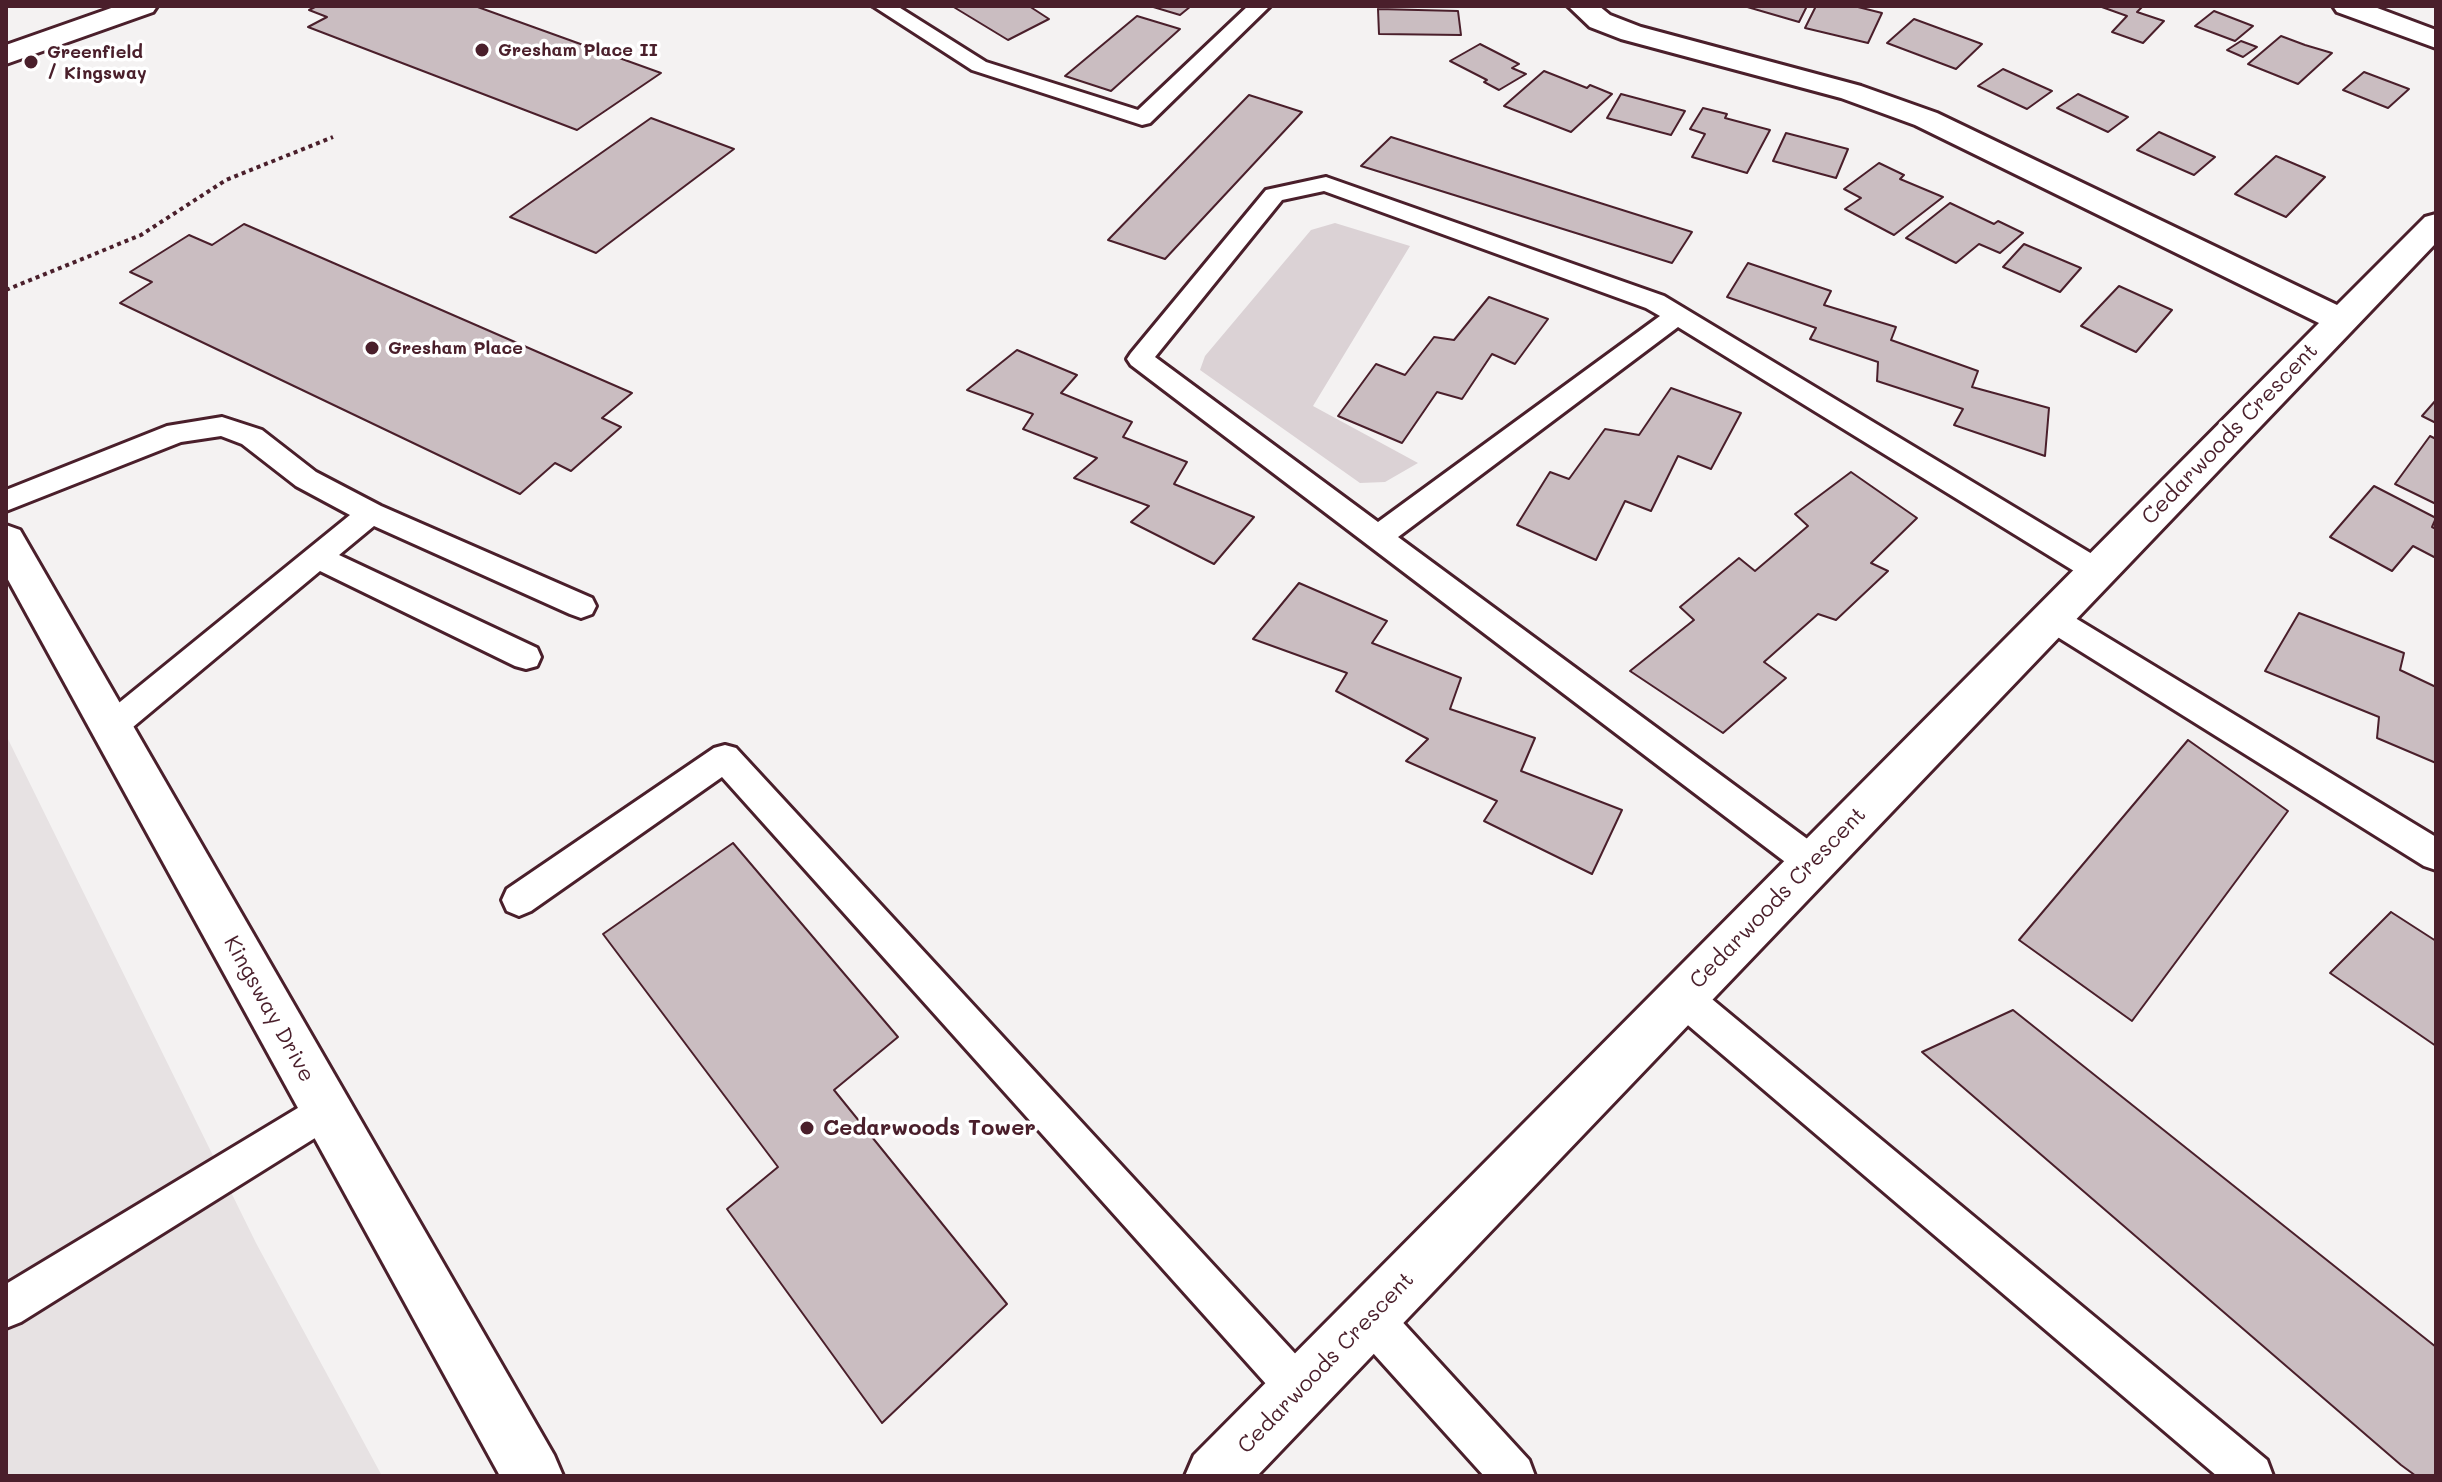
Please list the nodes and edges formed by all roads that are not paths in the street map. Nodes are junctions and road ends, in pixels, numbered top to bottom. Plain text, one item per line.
1 (143, 6) edge
2 (883, 6) edge
3 (1260, 6) edge
4 (1582, 6) edge
5 (2347, 6) edge
6 (2436, 40) edge
7 (6, 55) edge
8 (2436, 224) edge
9 (1678, 315) junction
10 (2341, 320) junction
11 (6, 501) edge
12 (371, 513) junction
13 (1377, 537) junction
14 (6, 540) edge
15 (316, 557) junction
16 (2097, 571) junction
17 (581, 606) dead end
18 (2051, 618) junction
19 (526, 657) dead end
20 (110, 728) junction
21 (2436, 855) edge
22 (1813, 863) junction
23 (519, 900) dead end
24 (1682, 997) junction
25 (326, 1110) junction
26 (6, 1307) edge
27 (1370, 1318) junction
28 (1299, 1389) junction
29 (533, 1476) edge
30 (1215, 1476) edge
31 (1513, 1476) edge
32 (2251, 1476) edge

1 - 7 street
2 - 3 lane
4 - 10 street, Cedarwoods Crescent
5 - 6 street
8 - 10 street, Cedarwoods Crescent
9 - 13 lane
9 - 13 lane
9 - 16 lane
10 - 16 street, Cedarwoods Crescent
11 - 12 lane
12 - 15 lane
12 - 17 lane
13 - 22 lane
14 - 20 street, Kingsway Drive
15 - 19 lane
15 - 20 lane
16 - 18 street, Cedarwoods Crescent
18 - 21 lane
18 - 22 street, Cedarwoods Crescent
20 - 25 street, Kingsway Drive
22 - 24 street, Cedarwoods Crescent
23 - 28 lane
24 - 27 street, Cedarwoods Crescent
24 - 32 lane
25 - 26 lane
25 - 29 street, Kingsway Drive
27 - 28 street, Cedarwoods Crescent
27 - 31 lane
28 - 30 street, Cedarwoods Crescent

